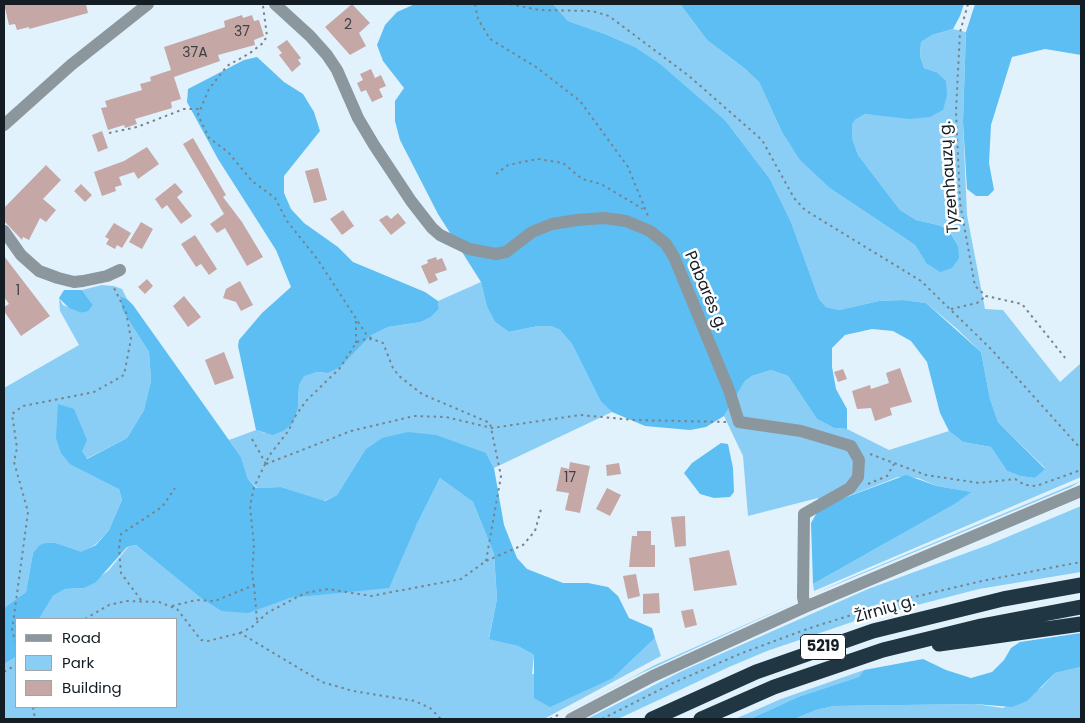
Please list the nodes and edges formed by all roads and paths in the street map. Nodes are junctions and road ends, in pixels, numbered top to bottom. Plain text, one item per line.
1 (148, 4) edge
2 (263, 4) edge
3 (275, 4) edge
4 (475, 4) edge
5 (510, 4) edge
6 (968, 4) edge
7 (200, 109) junction
8 (4, 125) edge
9 (109, 133) dead end
10 (496, 174) dead end
11 (643, 209) junction
12 (652, 223) dead end
13 (4, 231) edge
14 (120, 270) dead end
15 (107, 276) junction
16 (986, 296) junction
17 (951, 309) junction
18 (356, 318) junction
19 (372, 339) junction
20 (356, 343) junction
21 (1066, 359) dead end
22 (739, 422) junction
23 (492, 428) junction
24 (252, 439) dead end
25 (851, 446) junction
26 (1081, 450) edge
27 (266, 464) junction
28 (894, 464) junction
29 (1081, 470) edge
30 (175, 488) dead end
31 (850, 488) junction
32 (1081, 491) edge
33 (541, 508) dead end
34 (486, 561) junction
35 (1081, 562) edge
36 (254, 585) junction
37 (1081, 585) edge
38 (141, 600) junction
39 (172, 606) junction
40 (805, 607) junction
41 (1081, 607) edge
42 (87, 618) edge
43 (257, 621) junction
44 (1081, 624) edge
45 (240, 633) junction
46 (15, 640) edge
47 (883, 650) junction
48 (15, 665) edge
49 (4, 672) edge
50 (441, 719) edge
51 (571, 719) edge
52 (602, 719) edge
53 (652, 719) edge
54 (701, 719) edge

1 - 8 street
2 - 7 path
3 - 22 street, Pabarės g.
4 - 11 path
5 - 17 path
6 - 16 path, Tyzenhauzų g.
7 - 9 path
7 - 18 path
10 - 11 path
11 - 12 path
13 - 15 street
14 - 15 street
15 - 46 path
16 - 17 path
16 - 21 path
17 - 26 path
18 - 19 path
18 - 20 path
19 - 20 path
19 - 23 path
20 - 27 path
22 - 23 path
22 - 25 street
23 - 27 path
23 - 34 path
24 - 27 path
25 - 28 path
25 - 31 street
27 - 36 path
28 - 29 path
28 - 31 path
30 - 38 path
31 - 40 street
32 - 40 street
33 - 34 path
34 - 43 path
35 - 52 path
36 - 39 path
36 - 43 path
37 - 53 highway, Žirnių g. / 5219
38 - 39 path
38 - 42 path
39 - 45 path
40 - 51 street
41 - 47 highway, 5219
43 - 45 path
44 - 47 highway, 5219
45 - 50 path
47 - 54 highway, 5219
48 - 49 path

